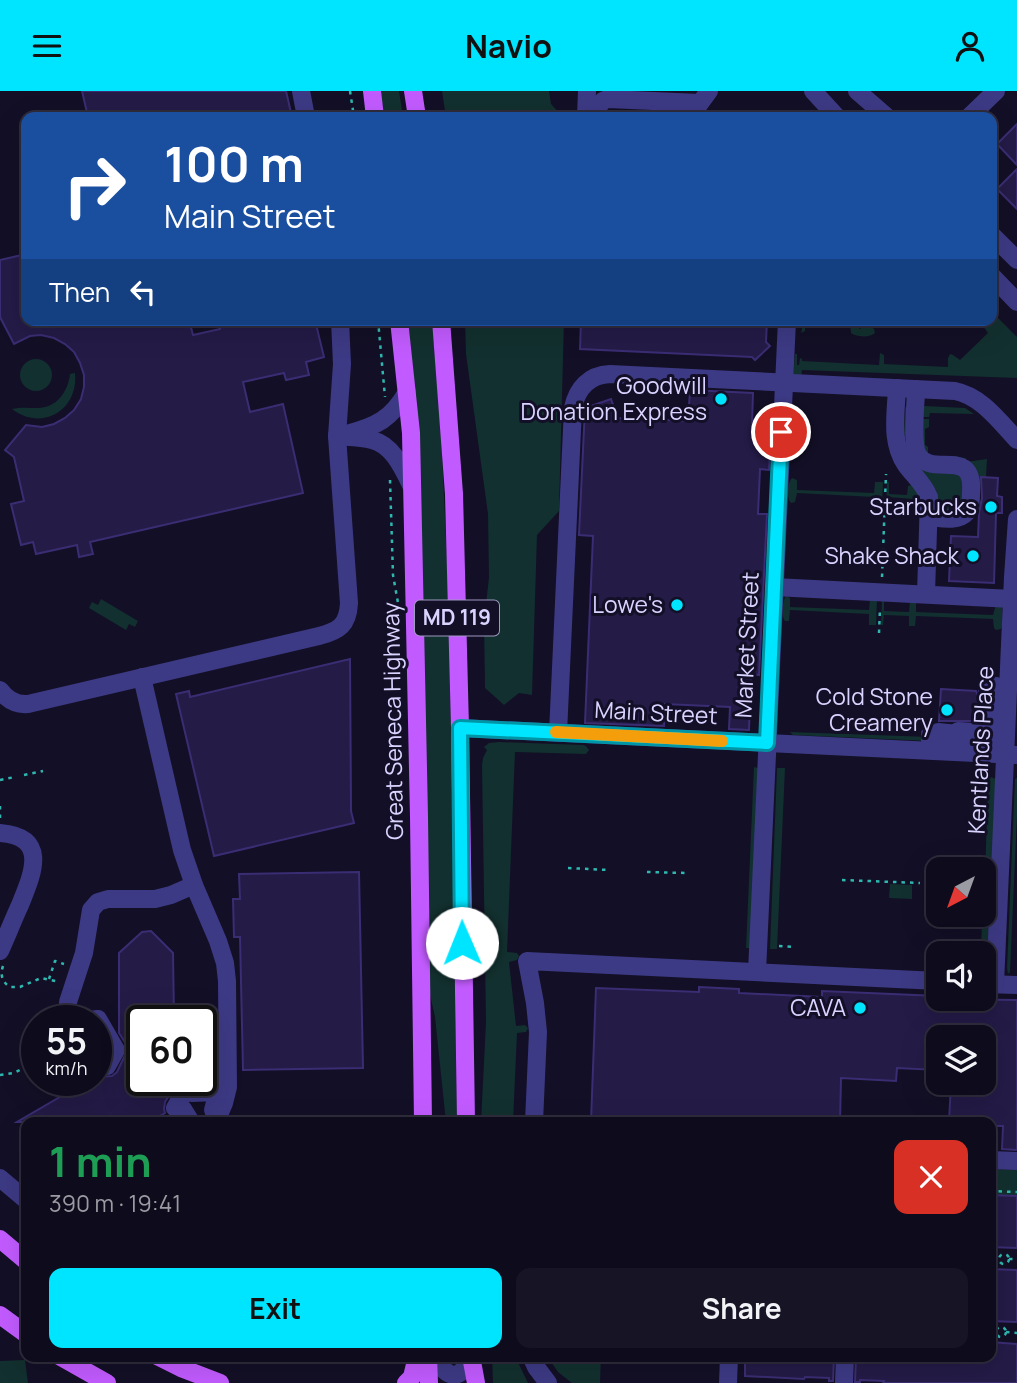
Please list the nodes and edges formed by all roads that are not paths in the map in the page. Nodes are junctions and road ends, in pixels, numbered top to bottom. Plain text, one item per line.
1 (301, 91) edge
2 (372, 91) edge
3 (413, 91) edge
4 (587, 91) edge
5 (813, 91) edge
6 (857, 91) edge
7 (996, 91) edge
8 (699, 104) edge
9 (305, 112) edge
10 (374, 112) edge
11 (416, 112) edge
12 (586, 112) edge
13 (598, 112) edge
14 (832, 112) edge
15 (881, 112) edge
16 (975, 112) edge
17 (997, 240) edge
18 (1017, 260) edge
19 (997, 281) edge
20 (1017, 302) edge
21 (340, 326) edge
22 (401, 326) edge
23 (440, 326) edge
24 (787, 326) edge
25 (784, 383) junction
26 (897, 388) junction
27 (916, 389) junction
28 (407, 392) junction
29 (337, 436) junction
30 (1017, 440) edge
31 (412, 487) junction
32 (929, 517) junction
33 (1017, 519) edge
34 (774, 587) junction
35 (926, 594) junction
36 (1012, 599) junction
37 (1013, 659) edge
38 (142, 677) junction
39 (0, 690) edge
40 (987, 691) joint
41 (460, 728) junction
42 (558, 733) junction
43 (767, 743) junction
44 (1011, 755) edge
45 (0, 833) edge
46 (194, 885) junction
47 (993, 941) edge
48 (2, 956) edge
49 (757, 972) junction
50 (926, 980) edge
51 (996, 984) edge
52 (1017, 985) edge
53 (67, 993) road end
54 (188, 1117) edge
55 (208, 1117) edge
56 (218, 1117) edge
57 (423, 1117) edge
58 (466, 1117) edge
59 (534, 1117) edge
60 (996, 1160) edge
61 (1017, 1161) edge
62 (0, 1178) edge
63 (21, 1196) edge
64 (0, 1239) edge
65 (0, 1255) edge
66 (21, 1257) edge
67 (21, 1271) edge
68 (0, 1315) edge
69 (21, 1330) edge
70 (70, 1362) edge
71 (169, 1362) edge
72 (416, 1362) edge
73 (428, 1362) edge
74 (439, 1362) edge
75 (468, 1362) edge
76 (471, 1362) edge
77 (472, 1362) edge
78 (533, 1362) edge
79 (729, 1362) edge
80 (845, 1362) edge
81 (107, 1383) edge
82 (220, 1383) edge
83 (406, 1383) edge
84 (429, 1383) edge
85 (471, 1383) edge
86 (476, 1383) edge
87 (548, 1383) edge
88 (728, 1383) edge
89 (844, 1383) edge

1 - 9 street
2 - 10 main road
3 - 11 main road
4 - 12 street
5 - 14 street
6 - 15 street
7 - 16 street
8 - 13 street
17 - 18 street
19 - 20 street
21 - 29 street
22 - 28 main road, Great Seneca Highway / MD 119
23 - 41 main road, MD 119
24 - 25 street, Market Street
25 - 26 street
25 - 34 street, Market Street
25 - 42 street
26 - 27 street
26 - 32 street
27 - 30 street
27 - 32 street
28 - 29 street
28 - 31 main road, Great Seneca Highway / MD 119
29 - 31 street
29 - 38 street
31 - 57 main road, Great Seneca Highway / MD 119
32 - 35 street
33 - 36 street, Kentlands Place
34 - 35 street
34 - 43 street, Market Street
35 - 36 street
36 - 37 street, Kentlands Place
37 - 44 street, Kentlands Place
38 - 39 street
38 - 46 street
40 - 40 street
41 - 42 street, Main Street
41 - 58 main road, MD 119
42 - 43 street, Main Street
43 - 44 street, Main Street
43 - 49 street, Market Street
44 - 47 street, Kentlands Place
45 - 48 street
46 - 53 street
46 - 56 street
49 - 50 street
49 - 59 street
51 - 52 street
54 - 55 street
60 - 61 street
62 - 63 street
64 - 66 main road
65 - 67 main road
68 - 69 main road
70 - 81 main road
71 - 82 main road
72 - 83 main road
73 - 84 main road
74 - 75 street
76 - 85 main road
77 - 86 main road
78 - 87 street
79 - 88 street
80 - 89 street

